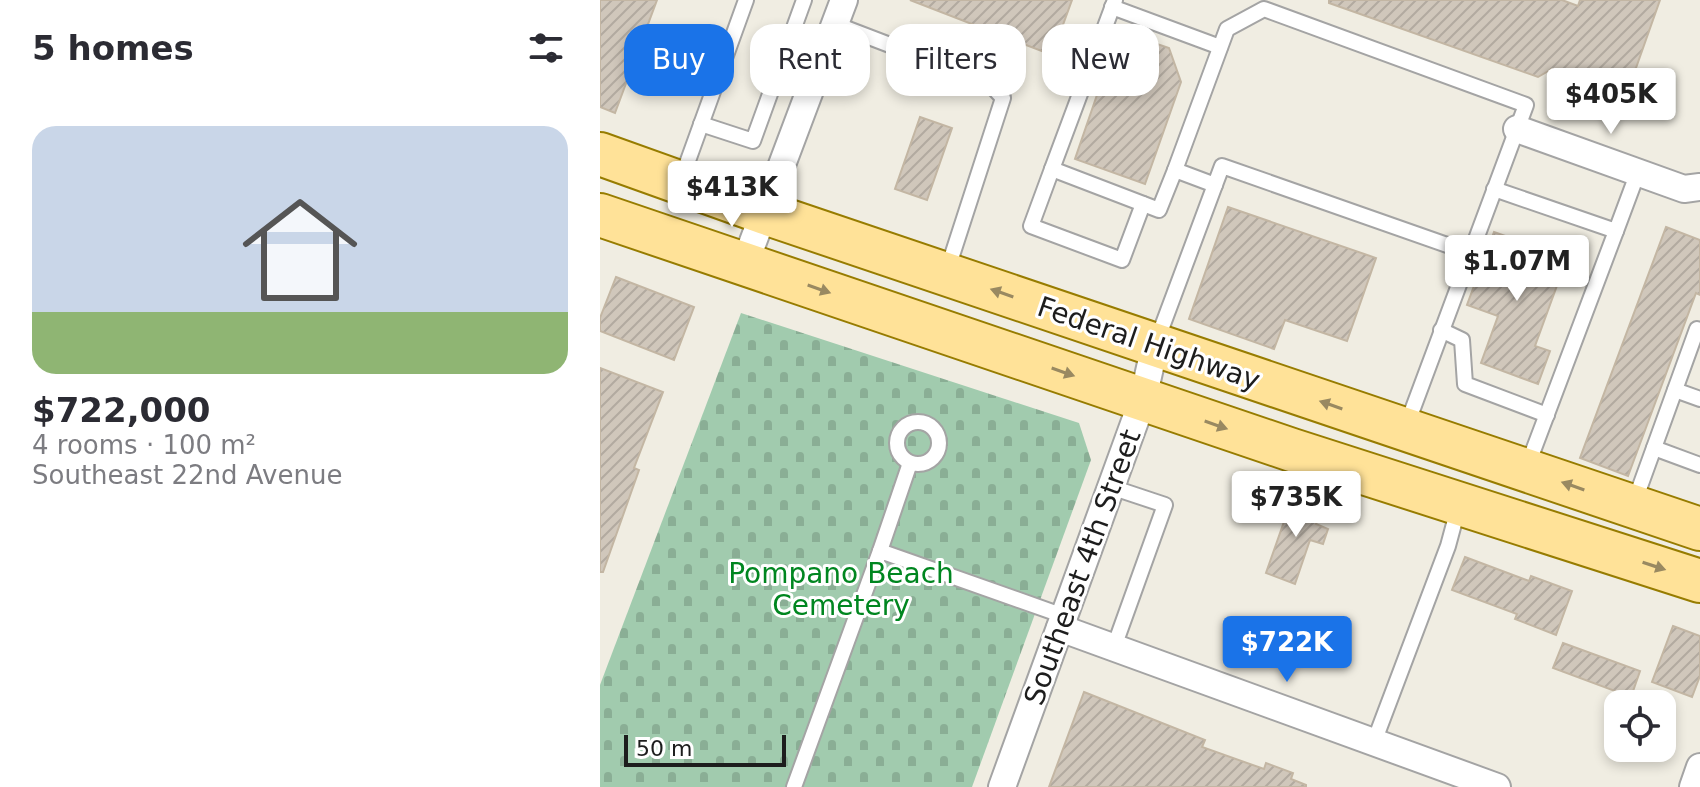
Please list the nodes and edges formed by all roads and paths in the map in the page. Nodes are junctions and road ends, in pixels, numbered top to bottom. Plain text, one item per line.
1 (746, 0) edge
2 (804, 0) edge
3 (1113, 4) edge
4 (840, 12) edge
5 (1220, 47) junction
6 (701, 124) junction
7 (1517, 129) junction
8 (600, 154) edge
9 (1052, 169) junction
10 (1175, 170) junction
11 (1638, 172) junction
12 (681, 183) junction
13 (1215, 185) junction
14 (1700, 187) edge
15 (1494, 189) junction
16 (1143, 204) junction
17 (765, 213) junction
18 (600, 215) edge
19 (1616, 231) junction
20 (1470, 253) junction
21 (745, 263) junction
22 (946, 274) junction
23 (1441, 330) junction
24 (1700, 331) edge
25 (1155, 345) junction
26 (1675, 390) junction
27 (1143, 399) junction
28 (1700, 399) edge
29 (1547, 415) junction
30 (1405, 431) junction
31 (1654, 448) junction
32 (910, 463) dead end
33 (1700, 465) edge
34 (1526, 471) junction
35 (1111, 487) junction
36 (1459, 505) junction
37 (1633, 506) junction
38 (1700, 529) edge
39 (880, 551) junction
40 (1700, 581) edge
41 (1062, 622) junction
42 (1114, 647) junction
43 (1374, 742) junction
44 (1700, 767) edge
45 (794, 787) edge
46 (1002, 787) edge
47 (1497, 787) edge
48 (1693, 787) edge

1 - 6 lane
2 - 6 lane
3 - 5 lane
3 - 9 lane
4 - 17 street
4 - 22 lane
5 - 7 lane
5 - 10 lane
6 - 12 lane
7 - 11 street
7 - 15 lane
8 - 12 main road, Federal Highway
9 - 16 lane
9 - 16 lane
10 - 13 lane
10 - 16 lane
11 - 14 street
11 - 19 lane
12 - 17 main road, Federal Highway
13 - 20 lane
13 - 25 lane
15 - 19 lane
15 - 20 lane
17 - 21 street
17 - 22 main road, Federal Highway
18 - 21 main road, Federal Highway
19 - 29 lane
20 - 23 lane
21 -> 27 main road, Federal Highway
25 -> 22 main road, Federal Highway
23 - 29 lane
23 - 30 lane
24 - 26 lane
25 - 27 street, Southeast 4th Street
30 -> 25 main road, Federal Highway
26 - 28 lane
26 - 31 lane
27 - 35 street, Southeast 4th Street
27 -> 36 main road, Federal Highway
29 - 34 lane
30 - 34 main road, Federal Highway
31 - 33 lane
31 - 37 lane
32 - 39 lane
37 -> 34 main road, Federal Highway
35 - 41 street, Southeast 4th Street
35 - 42 lane
36 -> 40 main road, Federal Highway
36 - 43 lane
37 - 38 main road, Federal Highway
39 - 41 lane
39 - 45 lane
41 - 42 street
41 - 46 street, Southeast 4th Street
42 - 43 street
43 - 47 street
44 - 48 street

